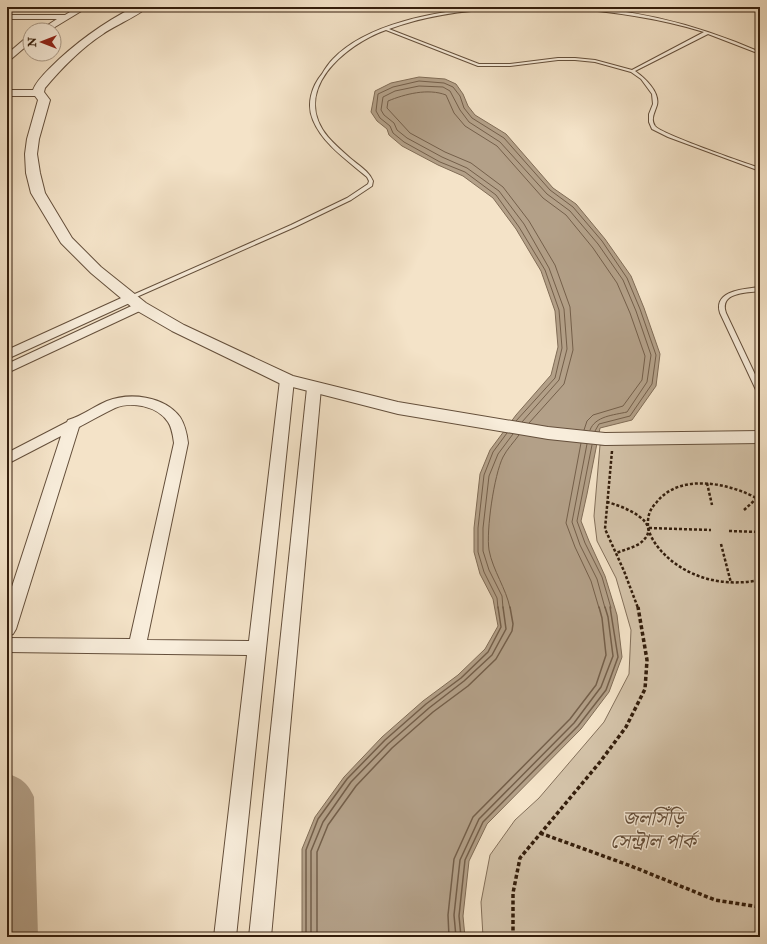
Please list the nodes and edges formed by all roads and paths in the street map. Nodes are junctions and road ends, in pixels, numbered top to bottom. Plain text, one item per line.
1 (84, 7) edge
2 (142, 7) edge
3 (507, 7) edge
4 (562, 7) edge
5 (7, 17) edge
6 (64, 17) junction
7 (56, 22) edge
8 (387, 29) junction
9 (708, 32) junction
10 (22, 40) edge
11 (14, 41) dead end
12 (22, 46) edge
13 (760, 53) edge
14 (7, 58) edge
15 (632, 71) junction
16 (7, 93) edge
17 (38, 93) junction
18 (760, 170) edge
19 (760, 289) edge
20 (135, 302) junction
21 (7, 354) edge
22 (7, 369) edge
23 (287, 380) junction
24 (314, 388) junction
25 (760, 392) edge
26 (72, 423) junction
27 (760, 437) edge
28 (608, 445) junction
29 (7, 458) edge
30 (707, 483) junction
31 (757, 498) junction
32 (760, 500) edge
33 (607, 502) junction
34 (712, 505) dead end
35 (744, 510) dead end
36 (649, 528) junction
37 (710, 530) dead end
38 (729, 531) dead end
39 (760, 532) edge
40 (722, 544) dead end
41 (616, 552) junction
42 (760, 580) edge
43 (731, 583) junction
44 (7, 629) edge
45 (7, 645) edge
46 (137, 647) junction
47 (257, 648) junction
48 (540, 833) junction
49 (760, 907) edge
50 (225, 937) edge
51 (260, 937) edge
52 (512, 937) edge

1 - 6 street
2 - 17 street
3 - 8 lane
4 - 9 lane
5 - 6 street
6 - 7 street
8 - 15 lane
8 - 20 lane
9 - 13 lane
9 - 15 lane
10 - 11 street
12 - 14 street
15 - 18 lane
16 - 17 street
17 - 20 street
19 - 25 lane
20 - 21 street
20 - 22 street
20 - 23 street
23 - 24 street
23 - 47 street
24 - 28 street
24 - 51 street
26 - 29 street
26 - 44 street
26 - 46 street
27 - 28 street
28 - 33 path
30 - 31 path
30 - 34 path
30 - 36 path
31 - 32 path
31 - 35 path
33 - 41 path
33 - 41 path
36 - 37 path
36 - 43 path
38 - 39 path
40 - 43 path
41 - 48 path
42 - 43 path
45 - 46 street
46 - 47 street
47 - 50 street
48 - 49 path
48 - 52 path

